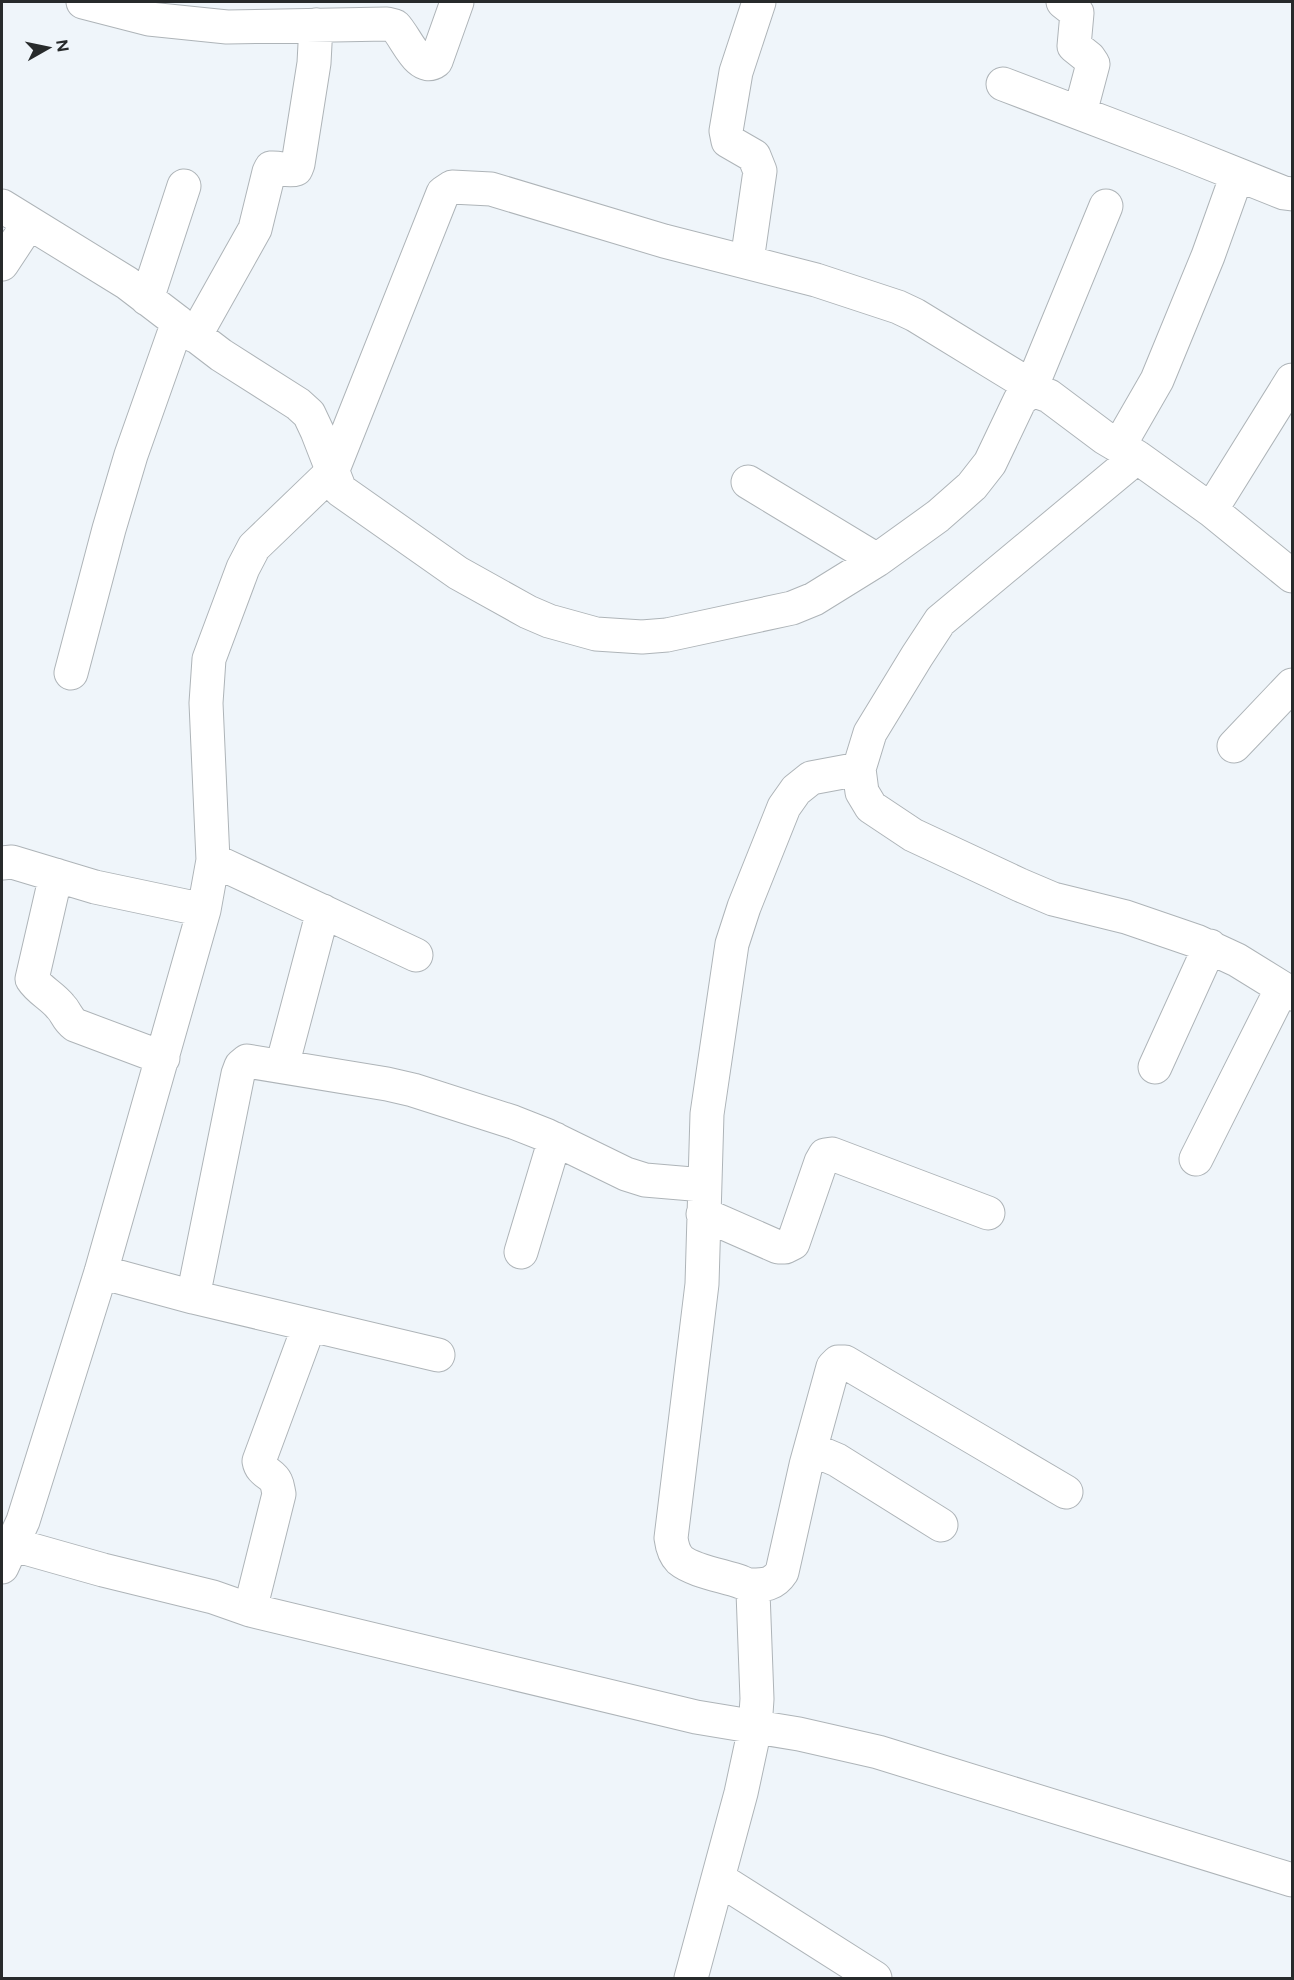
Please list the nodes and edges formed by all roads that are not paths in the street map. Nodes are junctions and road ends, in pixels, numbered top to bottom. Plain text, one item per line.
1 (83, 2) edge
2 (457, 2) edge
3 (759, 2) edge
4 (1063, 2) edge
5 (391, 13) edge
6 (316, 25) junction
7 (1003, 84) dead end
8 (1080, 113) junction
9 (1237, 175) junction
10 (184, 186) dead end
11 (1293, 194) edge
12 (2, 206) edge
13 (1106, 206) dead end
14 (29, 224) junction
15 (747, 261) junction
16 (2, 264) edge
17 (147, 299) junction
18 (187, 329) junction
19 (1293, 380) edge
20 (1030, 390) junction
21 (1128, 452) junction
22 (332, 472) junction
23 (748, 482) dead end
24 (1211, 510) junction
25 (877, 560) junction
26 (1293, 576) edge
27 (71, 673) dead end
28 (1293, 686) edge
29 (1234, 746) dead end
30 (859, 769) junction
31 (213, 860) junction
32 (2, 863) edge
33 (56, 875) junction
34 (204, 910) junction
35 (323, 911) junction
36 (1210, 946) junction
37 (416, 955) dead end
38 (1287, 991) edge
39 (164, 1058) junction
40 (282, 1066) junction
41 (1155, 1067) dead end
42 (555, 1139) junction
43 (1196, 1159) dead end
44 (704, 1199) junction
45 (988, 1214) dead end
46 (521, 1252) dead end
47 (101, 1272) junction
48 (193, 1297) junction
49 (309, 1326) junction
50 (438, 1355) dead end
51 (811, 1449) junction
52 (1066, 1492) dead end
53 (941, 1526) dead end
54 (9, 1536) edge
55 (748, 1585) junction
56 (250, 1610) junction
57 (756, 1728) junction
58 (719, 1879) junction
59 (1293, 1880) edge
60 (692, 1978) edge
61 (875, 1978) edge

1 - 6 street
2 - 5 street
3 - 15 street
4 - 8 street
5 - 6 street
6 - 18 street
7 - 8 street
8 - 9 street
9 - 11 street
9 - 21 street
10 - 17 street
12 - 14 street
13 - 20 street
14 - 16 street
14 - 17 street
15 - 20 street
15 - 22 street
17 - 18 street
18 - 22 street
18 - 27 street
19 - 24 street
20 - 21 street
20 - 25 street
21 - 24 street
21 - 30 street
22 - 25 street
22 - 31 street
23 - 25 street
24 - 26 street
28 - 29 street
30 - 36 street
30 - 44 street
31 - 34 street
31 - 35 street
32 - 33 street
33 - 34 street
33 - 39 street
34 - 39 street
35 - 37 street
35 - 40 street
36 - 38 street
36 - 41 street
38 - 43 street
39 - 47 street
40 - 42 street
40 - 48 street
42 - 44 street
42 - 46 street
44 - 45 street
44 - 55 street
47 - 48 street
47 - 54 street
48 - 49 street
49 - 50 street
49 - 56 street
51 - 52 street
51 - 53 street
51 - 55 street
54 - 56 street
55 - 57 street
56 - 57 street
57 - 58 street
57 - 59 street
58 - 60 street
58 - 61 street

